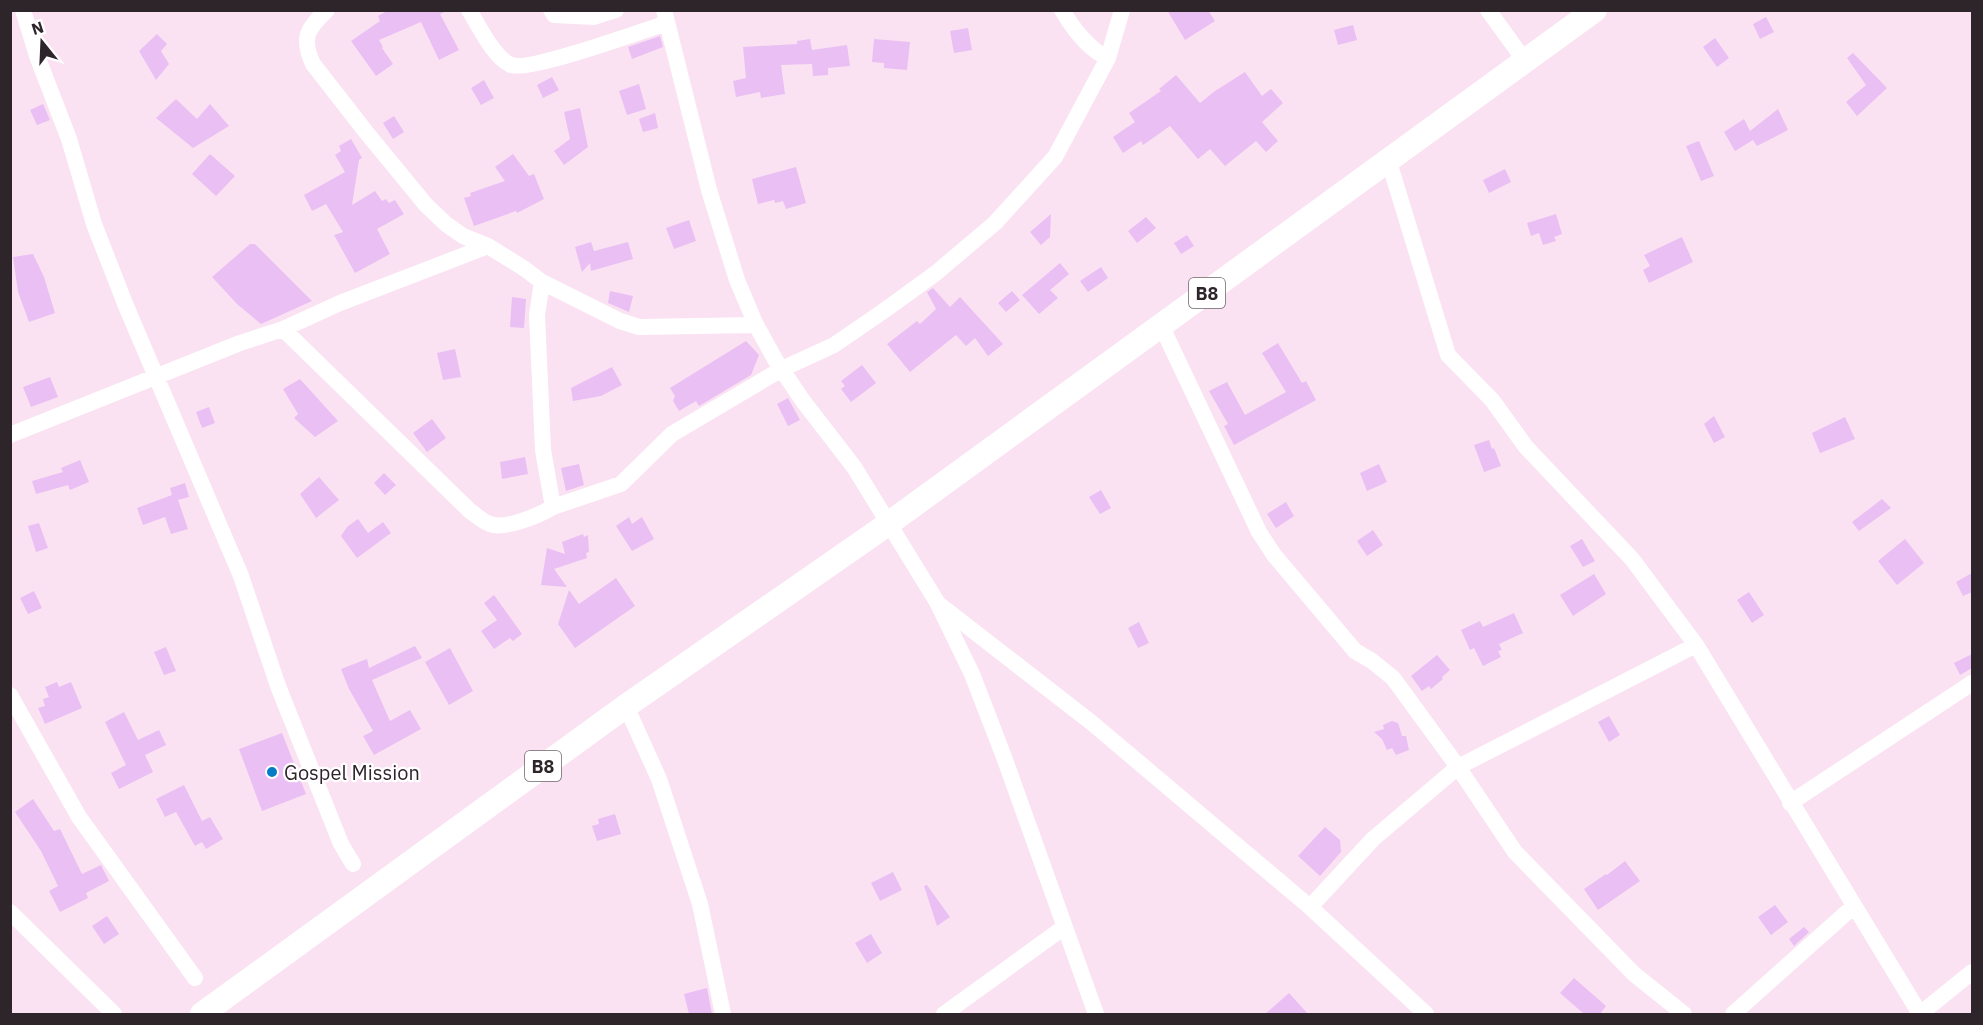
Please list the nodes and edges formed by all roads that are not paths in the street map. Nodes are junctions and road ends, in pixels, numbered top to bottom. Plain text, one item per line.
1 (23, 10) edge
2 (327, 10) edge
3 (469, 10) edge
4 (551, 10) edge
5 (616, 10) edge
6 (1062, 10) edge
7 (1122, 10) edge
8 (1488, 10) edge
9 (1595, 10) edge
10 (665, 17) edge
11 (1108, 58) junction
12 (1525, 60) junction
13 (1389, 162) junction
14 (488, 246) junction
15 (542, 282) junction
16 (756, 325) junction
17 (1161, 325) junction
18 (283, 329) junction
19 (782, 369) junction
20 (156, 376) junction
21 (10, 435) edge
22 (553, 507) junction
23 (888, 524) junction
24 (937, 602) junction
25 (1696, 645) junction
26 (1972, 683) edge
27 (10, 695) edge
28 (626, 706) junction
29 (1458, 767) junction
30 (1790, 803) junction
31 (353, 864) dead end
32 (1854, 906) junction
33 (1310, 907) junction
34 (10, 912) edge
35 (1064, 928) junction
36 (1972, 972) edge
37 (195, 978) dead end
38 (114, 1014) edge
39 (202, 1014) edge
40 (723, 1014) edge
41 (944, 1014) edge
42 (1096, 1014) edge
43 (1426, 1014) edge
44 (1684, 1014) edge
45 (1733, 1014) edge

1 - 20 street
2 - 14 street
3 - 10 street
4 - 5 street
6 - 11 street
7 - 11 street
8 - 12 street
9 - 12 highway, B8
10 - 16 street
11 - 19 street
12 - 13 highway, B8
13 - 17 highway, B8
13 - 25 street
14 - 15 street
14 - 18 street
15 - 16 street
15 - 22 street
16 - 19 street
17 - 23 highway, B8
17 - 29 street
18 - 20 street
18 - 22 street
19 - 22 street
19 - 23 street
20 - 21 street
20 - 31 street
23 - 24 street
23 - 28 highway, B8
24 - 33 street
24 - 35 street
25 - 29 street
25 - 30 street
26 - 30 street
27 - 37 street
28 - 39 highway, B8
28 - 40 street
29 - 33 street
29 - 44 street
30 - 32 street
32 - 36 street
32 - 45 street
33 - 43 street
34 - 38 street
35 - 41 street
35 - 42 street

